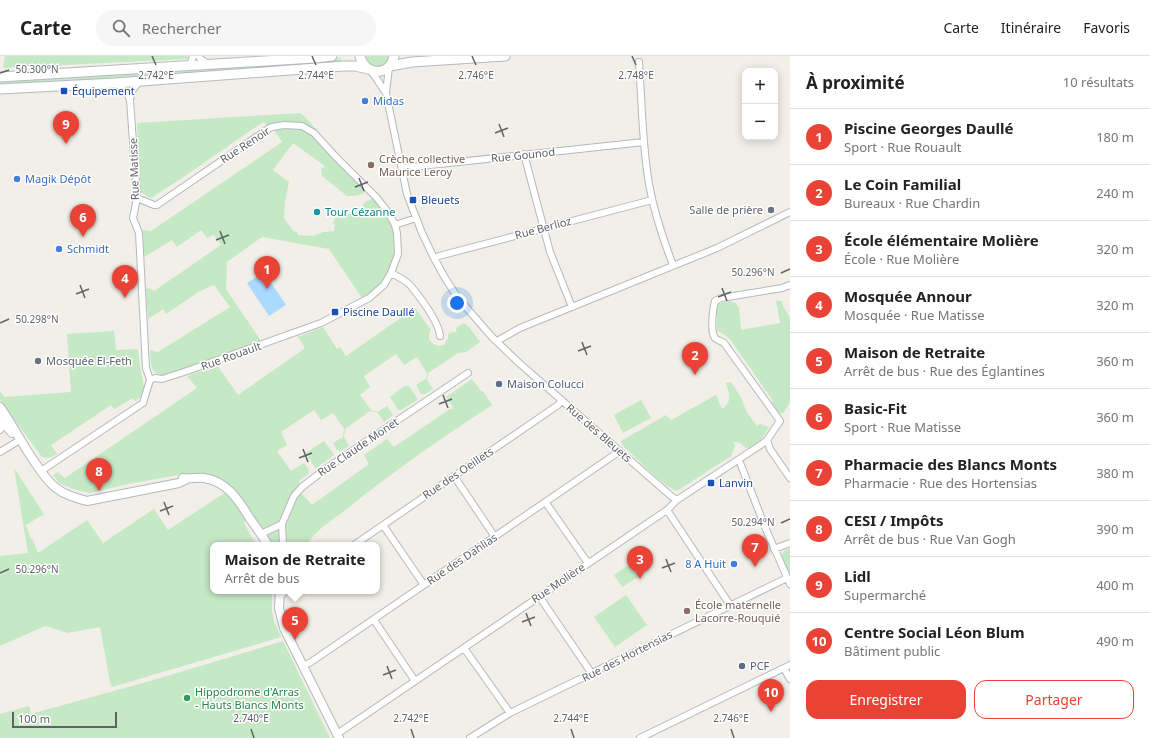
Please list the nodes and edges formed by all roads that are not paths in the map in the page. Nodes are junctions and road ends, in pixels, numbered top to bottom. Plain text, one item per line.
1 (198, 56) edge
2 (332, 56) edge
3 (360, 56) edge
4 (394, 56) edge
5 (505, 56) edge
6 (635, 56) edge
7 (643, 56) edge
8 (191, 60) edge
9 (640, 62) junction
10 (208, 64) junction
11 (390, 67) junction
12 (369, 70) junction
13 (0, 77) edge
14 (140, 81) junction
15 (115, 83) junction
16 (0, 89) edge
17 (386, 93) junction
18 (130, 100) junction
19 (644, 142) junction
20 (524, 154) junction
21 (402, 168) junction
22 (137, 198) junction
23 (652, 200) junction
24 (790, 212) edge
25 (416, 218) junction
26 (395, 225) junction
27 (544, 228) junction
28 (434, 258) junction
29 (673, 265) junction
30 (391, 273) junction
31 (790, 285) edge
32 (572, 307) junction
33 (440, 336) dead end
34 (497, 341) junction
35 (468, 373) dead end
36 (150, 380) junction
37 (562, 400) junction
38 (0, 407) edge
39 (1, 424) edge
40 (13, 426) junction
41 (20, 440) junction
42 (767, 440) junction
43 (620, 451) junction
44 (0, 452) edge
45 (739, 460) junction
46 (41, 471) junction
47 (454, 476) junction
48 (790, 478) edge
49 (677, 500) junction
50 (546, 503) junction
51 (667, 510) junction
52 (282, 524) junction
53 (383, 525) junction
54 (261, 534) junction
55 (495, 537) junction
56 (266, 542) edge
57 (283, 542) edge
58 (358, 542) edge
59 (790, 543) edge
60 (774, 549) junction
61 (588, 563) junction
62 (789, 581) edge
63 (424, 585) junction
64 (282, 594) edge
65 (539, 596) junction
66 (730, 605) junction
67 (374, 620) junction
68 (464, 648) junction
69 (303, 666) junction
70 (787, 666) edge
71 (592, 674) junction
72 (790, 679) edge
73 (416, 681) junction
74 (510, 714) junction
75 (338, 736) edge
76 (470, 738) edge
77 (640, 738) edge

1 - 10 street
2 - 10 main road
3 - 12 main road
4 - 11 main road
5 - 11 main road
6 - 9 street
7 - 9 street
8 - 10 main road
8 - 13 main road
9 - 19 street
11 - 12 main road
11 - 17 street, Rue des Bleuets
12 - 14 main road
12 - 17 street, Rue des Bleuets
14 - 15 main road
14 - 18 street
15 - 16 main road
15 - 18 street
17 - 21 street, Rue des Bleuets
18 - 22 street, Rue Matisse
19 - 20 street, Rue Gounod
19 - 23 street
20 - 21 street, Rue Gounod
20 - 27 street
21 - 25 street, Rue des Bleuets
22 - 26 street, Rue Renoir
22 - 36 street, Rue Matisse
23 - 27 street, Rue Berlioz
23 - 29 street
24 - 29 street
25 - 26 street
25 - 28 street, Rue des Bleuets
26 - 30 street, Rue Rouault
27 - 28 street, Rue Berlioz
27 - 32 street
28 - 34 street, Rue des Bleuets
29 - 32 street
30 - 33 street
30 - 36 street, Rue Rouault
31 - 42 street, Rue Molière
32 - 34 street
34 - 37 street, Rue des Bleuets
35 - 52 street, Rue Claude Monet
36 - 46 street
37 - 43 street, Rue des Bleuets
37 - 47 street, Rue des Oeillets
38 - 40 street
39 - 40 street
39 - 41 street
40 - 41 street
41 - 44 street
41 - 46 street
42 - 45 street, Rue Molière
42 - 48 street
43 - 49 street, Rue des Bleuets
43 - 50 street, Rue des Dahlias
45 - 49 street, Rue Molière
45 - 60 street
46 - 54 street
47 - 53 street, Rue des Oeillets
47 - 55 street
49 - 51 street, Rue Molière
50 - 55 street, Rue des Dahlias
50 - 61 street
51 - 61 street, Rue Molière
51 - 66 street
52 - 54 street
52 - 57 street, Rue Claude Monet
53 - 58 street, Rue des Oeillets
53 - 63 street
54 - 56 street
55 - 63 street, Rue des Dahlias
59 - 60 street
60 - 62 street
61 - 65 street, Rue Molière
62 - 66 street, Rue des Hortensias
63 - 67 street, Rue des Dahlias
64 - 69 street
65 - 68 street, Rue Molière
65 - 71 street
66 - 71 street, Rue des Hortensias
67 - 69 street, Rue des Dahlias
67 - 73 street
68 - 73 street, Rue Molière
68 - 74 street
69 - 75 street
70 - 72 street
70 - 77 street
71 - 74 street, Rue des Hortensias
73 - 75 street, Rue Molière
74 - 76 street, Rue des Hortensias

